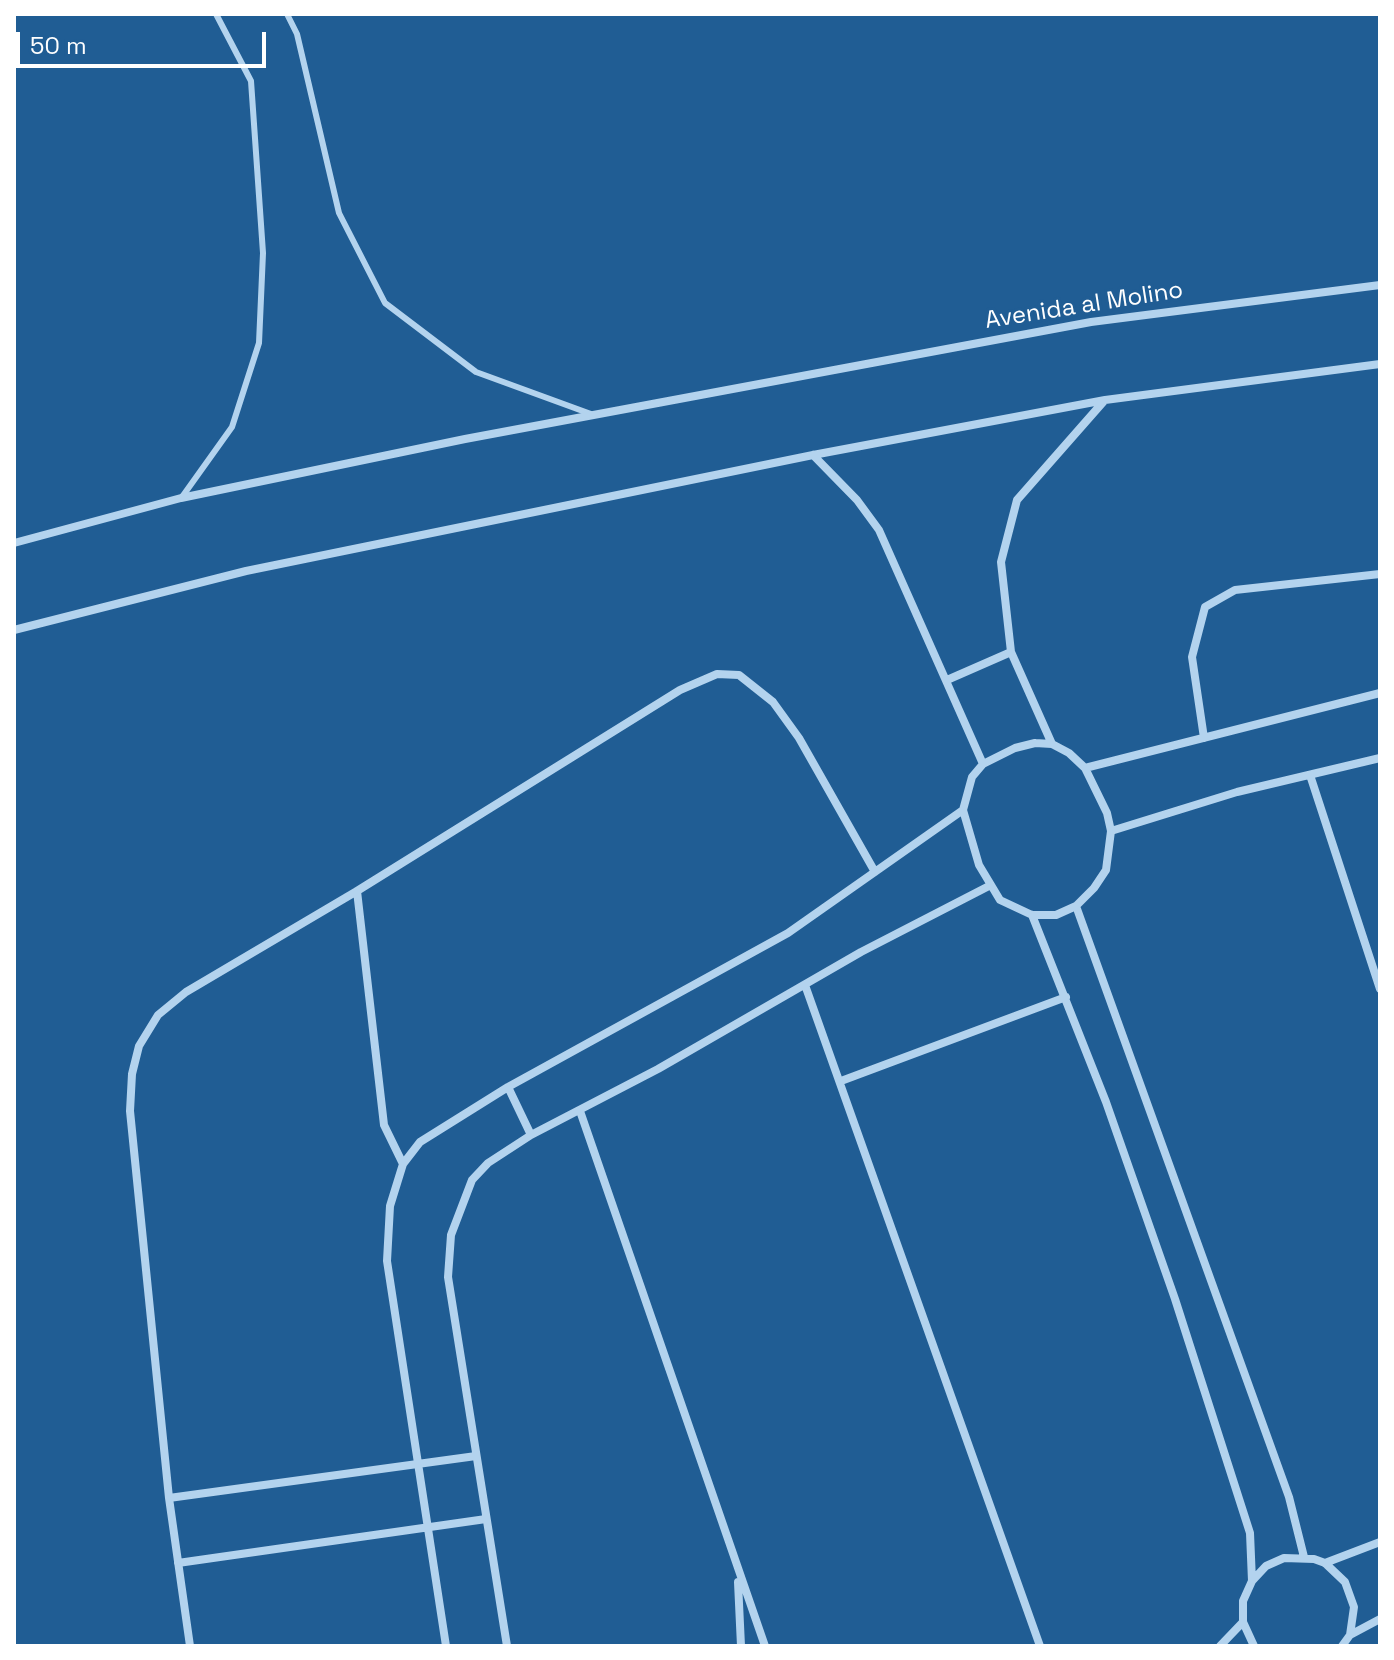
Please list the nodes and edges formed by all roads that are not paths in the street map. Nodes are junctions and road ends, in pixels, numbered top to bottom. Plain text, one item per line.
1 (216, 14) edge
2 (287, 14) edge
3 (1380, 285) edge
4 (1380, 364) edge
5 (1105, 400) junction
6 (594, 416) junction
7 (813, 455) junction
8 (181, 498) junction
9 (14, 543) edge
10 (1380, 574) edge
11 (14, 630) edge
12 (1011, 652) junction
13 (947, 680) junction
14 (1380, 693) edge
15 (1204, 738) junction
16 (1052, 744) junction
17 (1380, 758) edge
18 (983, 764) junction
19 (1085, 768) junction
20 (1310, 775) junction
21 (963, 810) junction
22 (1111, 831) junction
23 (875, 872) junction
24 (989, 886) junction
25 (357, 891) junction
26 (1076, 906) junction
27 (1032, 915) junction
28 (805, 985) junction
29 (1380, 989) edge
30 (1066, 997) junction
31 (841, 1081) junction
32 (508, 1087) junction
33 (580, 1111) junction
34 (531, 1135) junction
35 (403, 1164) junction
36 (476, 1456) junction
37 (418, 1466) junction
38 (169, 1498) junction
39 (486, 1519) junction
40 (427, 1526) junction
41 (1380, 1542) edge
42 (1304, 1557) junction
43 (178, 1563) junction
44 (1325, 1563) junction
45 (738, 1573) junction
46 (1252, 1581) junction
47 (1380, 1619) edge
48 (1243, 1622) junction
49 (1350, 1635) junction
50 (190, 1646) edge
51 (446, 1646) edge
52 (507, 1646) edge
53 (741, 1646) edge
54 (765, 1646) edge
55 (1040, 1646) edge
56 (1220, 1646) edge
57 (1254, 1646) edge
58 (1342, 1646) edge

1 - 8 lane
2 - 6 lane
3 - 6 street, Avenida al Molino
4 - 5 street
5 - 7 street
5 - 12 street
6 - 8 street, Avenida al Molino
7 - 11 street
7 - 13 street
8 - 9 street, Avenida al Molino
10 - 15 street
12 - 13 street
12 - 16 street
13 - 18 street
14 - 15 street
15 - 19 street
16 - 18 street
16 - 19 street
17 - 20 street
18 - 21 street
19 - 22 street
20 - 22 street
20 - 29 street
21 - 23 street
21 - 24 street
22 - 26 street
23 - 25 street
23 - 32 street
24 - 27 street
24 - 28 street
25 - 35 street
25 - 38 street
26 - 27 street
26 - 42 street
27 - 30 street
28 - 31 street
28 - 33 street
30 - 31 street
30 - 46 street
31 - 55 street
32 - 34 street
32 - 35 street
33 - 34 street
33 - 45 street
34 - 36 street
35 - 37 street
36 - 37 street
36 - 39 street
37 - 38 street
37 - 40 street
38 - 43 street
39 - 40 street
39 - 52 street
40 - 43 street
40 - 51 street
41 - 44 street
42 - 44 street
42 - 46 street
43 - 50 street
44 - 49 street
45 - 53 street
45 - 54 street
46 - 48 street
47 - 49 street
48 - 56 street
48 - 57 street
49 - 58 street

